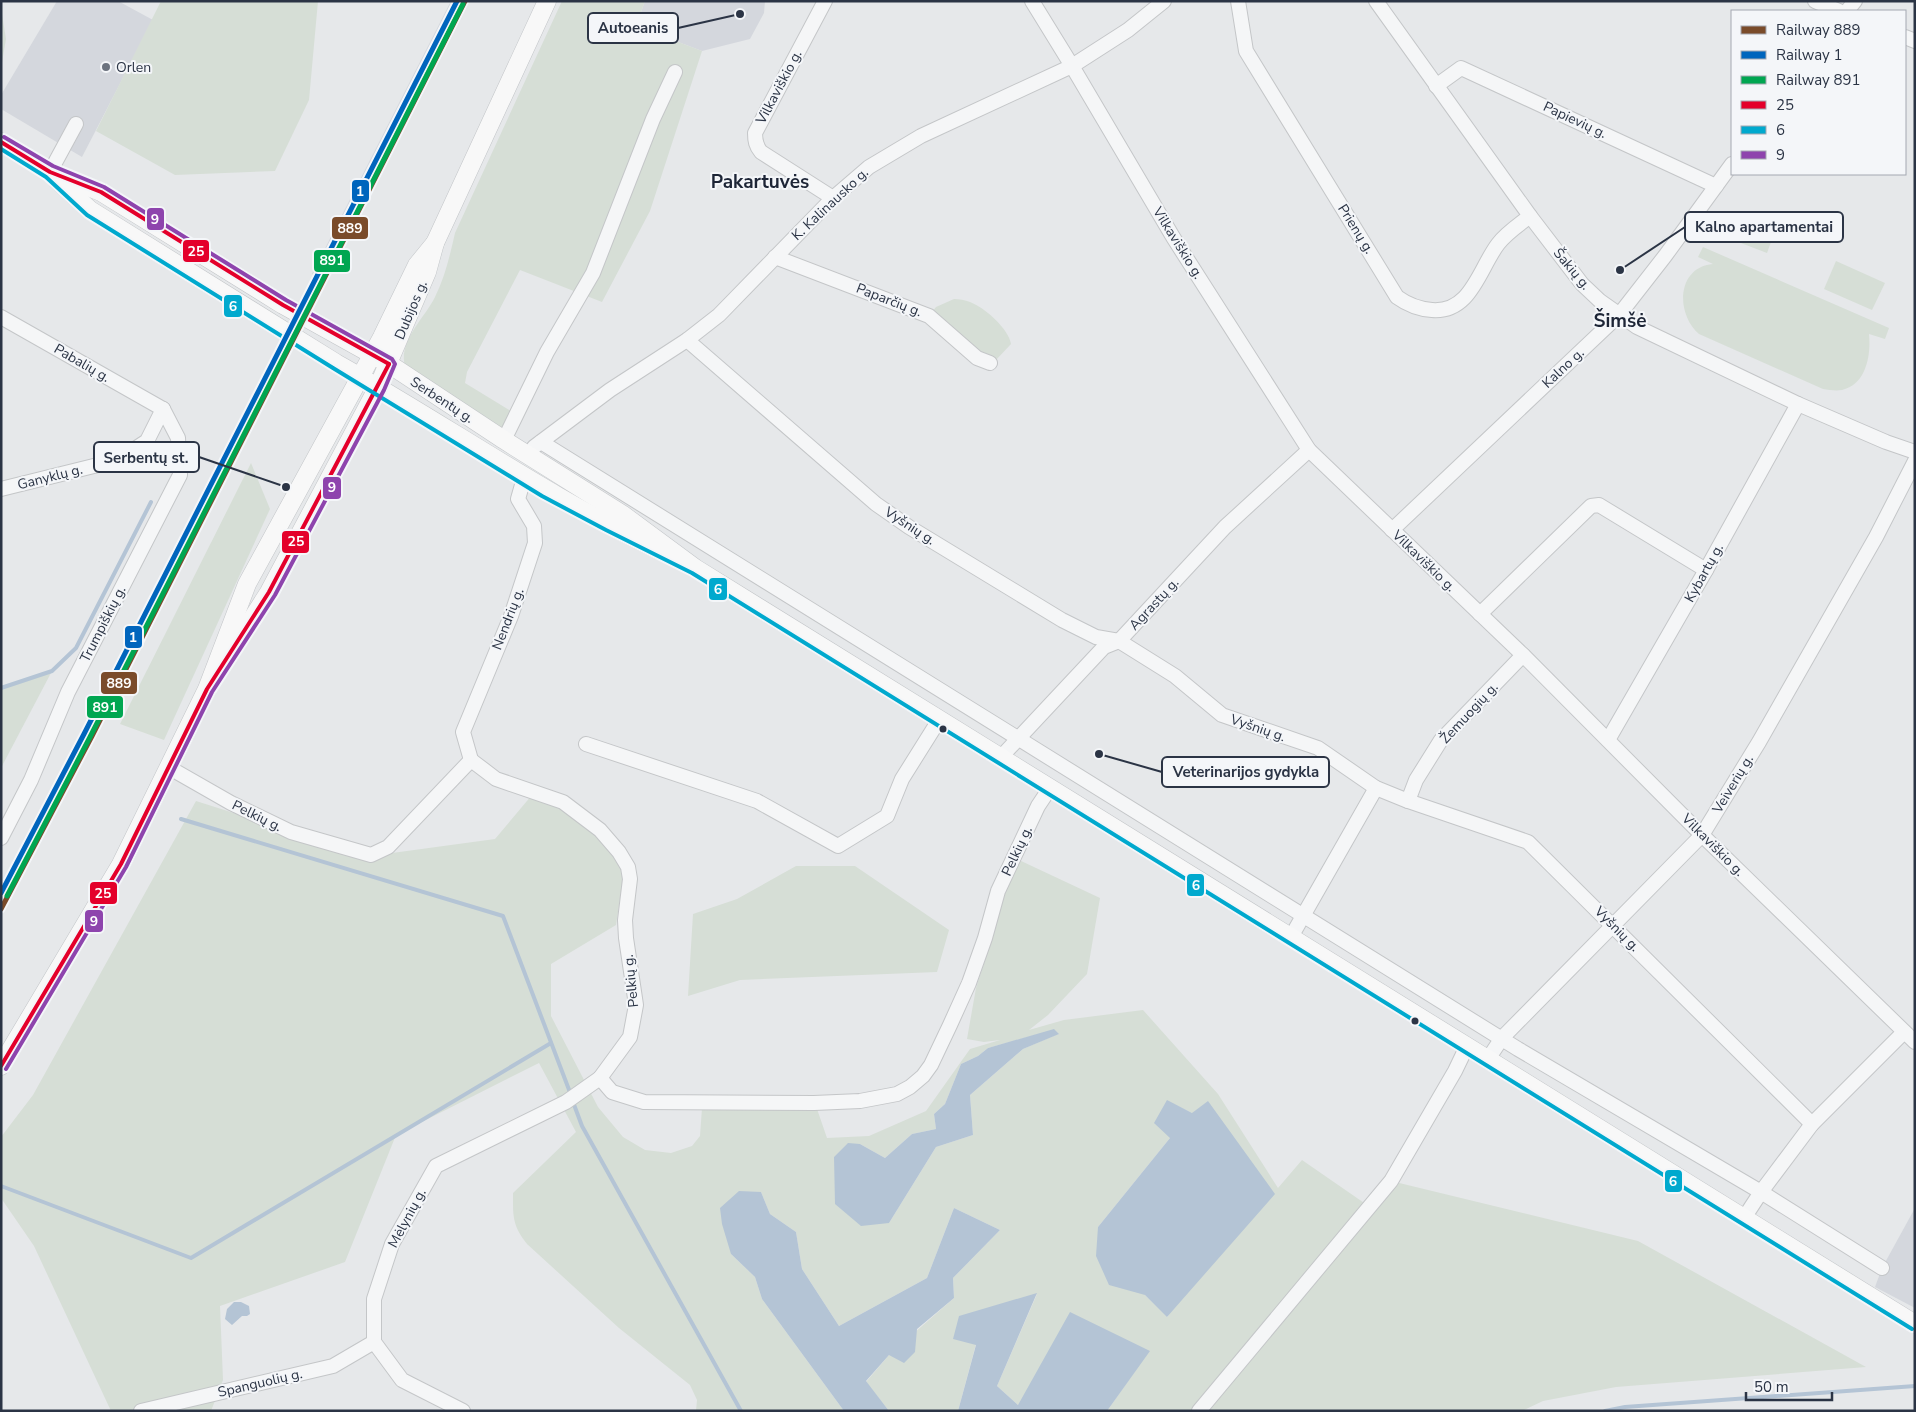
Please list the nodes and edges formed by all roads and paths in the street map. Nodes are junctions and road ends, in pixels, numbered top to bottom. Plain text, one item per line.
1 (547, 1) edge
2 (825, 1) edge
3 (1032, 1) edge
4 (1164, 1) edge
5 (1238, 1) edge
6 (1376, 1) edge
7 (1815, 1) edge
8 (1837, 10) edge
9 (1072, 66) junction
10 (675, 72) dead end
11 (1436, 86) junction
12 (76, 124) dead end
13 (1, 142) edge
14 (1731, 165) edge
15 (50, 172) junction
16 (1716, 186) junction
17 (833, 198) junction
18 (1530, 216) junction
19 (434, 243) junction
20 (775, 257) junction
21 (1619, 315) junction
22 (1, 317) edge
23 (687, 340) junction
24 (372, 354) junction
25 (990, 362) dead end
26 (389, 364) junction
27 (360, 376) junction
28 (378, 387) junction
29 (1798, 404) junction
30 (163, 409) junction
31 (504, 440) junction
32 (541, 442) junction
33 (1308, 450) junction
34 (1915, 452) edge
35 (526, 454) junction
36 (1915, 460) edge
37 (524, 478) junction
38 (1, 489) edge
39 (1392, 530) junction
40 (695, 568) junction
41 (1706, 570) junction
42 (1480, 614) junction
43 (1119, 641) junction
44 (1523, 655) junction
45 (206, 689) junction
46 (939, 720) junction
47 (1018, 738) junction
48 (1608, 740) junction
49 (586, 744) dead end
50 (1001, 758) junction
51 (471, 760) junction
52 (168, 767) junction
53 (1050, 788) junction
54 (1376, 788) junction
55 (1408, 802) junction
56 (1702, 835) junction
57 (1, 838) edge
58 (1305, 915) junction
59 (1613, 925) junction
60 (1291, 937) junction
61 (1904, 1032) junction
62 (1502, 1038) junction
63 (1915, 1042) edge
64 (1467, 1046) junction
65 (1488, 1059) junction
66 (1, 1066) edge
67 (600, 1078) junction
68 (1812, 1124) junction
69 (1761, 1192) junction
70 (1744, 1218) junction
71 (1882, 1268) dead end
72 (1915, 1324) edge
73 (374, 1342) junction
74 (142, 1411) edge
75 (463, 1411) edge
76 (1199, 1411) edge

1 - 19 main road, Dubijos g.
2 - 17 street, Vilkaviškio g.
3 - 9 street, Vilkaviškio g.
4 - 9 street, K. Kalinausko g.
5 - 18 street, Prienų g.
6 - 11 street, Šakių g.
7 - 8 street
9 - 17 street, K. Kalinausko g.
9 - 33 street, Vilkaviškio g.
10 - 31 street
11 - 16 street, Papievių g.
11 - 18 street, Šakių g.
12 - 15 street
13 - 15 main road, Serbentų g.
14 - 16 street, Kalno g.
15 - 24 main road, Serbentų g.
15 - 27 main road, Serbentų g.
16 - 21 street, Kalno g.
17 - 20 street, K. Kalinausko g.
18 - 21 street, Šakių g.
19 - 24 main road, Dubijos g.
19 - 26 main road, Dubijos g.
20 - 23 street, K. Kalinausko g.
20 - 25 street, Paparčių g.
21 - 29 street, Šakių g.
21 - 39 street, Kalno g.
22 - 30 street, Pabalių g.
23 - 32 street, K. Kalinausko g.
23 - 43 street, Vyšnių g.
24 - 26 main road, Serbentų g.
24 - 27 main road, Dubijos g.
26 - 28 main road, Dubijos g.
26 - 31 main road, Serbentų g.
27 - 28 main road, Serbentų g.
27 - 45 main road, Dubijos g.
28 - 37 main road, Serbentų g.
28 - 45 main road, Dubijos g.
29 - 34 street, Šakių g.
29 - 41 street, Kybartų g.
30 - 38 street, Ganyklų g.
30 - 57 street, Trumpiškių g.
31 - 35 main road, Serbentų g.
32 - 35 street, K. Kalinausko g.
32 - 47 street
33 - 39 street, Vilkaviškio g.
33 - 43 street, Agrastų g.
35 - 40 main road, Serbentų g.
36 - 56 street, Veiverių g.
37 - 40 main road, Serbentų g.
37 - 51 street, Nendrių g.
39 - 42 street, Vilkaviškio g.
40 - 46 main road, Serbentų g.
41 - 42 street
41 - 48 street, Kybartų g.
42 - 44 street, Vilkaviškio g.
43 - 47 street, Agrastų g.
43 - 54 street, Vyšnių g.
44 - 48 street, Vilkaviškio g.
44 - 55 street, Žemuogių g.
45 - 52 main road, Dubijos g.
46 - 49 street
46 - 50 main road, Serbentų g.
47 - 50 street, Agrastų g.
47 - 58 street
48 - 56 street, Vilkaviškio g.
50 - 53 main road, Serbentų g.
51 - 52 street, Pelkių g.
51 - 67 street, Pelkių g.
52 - 66 main road, Dubijos g.
53 - 60 main road, Serbentų g.
53 - 67 street, Pelkių g.
54 - 55 street, Vyšnių g.
54 - 58 street
55 - 59 street, Vyšnių g.
56 - 59 street, Veiverių g.
56 - 61 street, Vilkaviškio g.
58 - 60 street
58 - 62 street
59 - 62 street, Veiverių g.
59 - 68 street, Vyšnių g.
60 - 64 main road, Serbentų g.
61 - 63 street, Vilkaviškio g.
61 - 68 street
62 - 65 street, Veiverių g.
62 - 69 street
64 - 65 main road, Serbentų g.
64 - 76 street
65 - 70 main road, Serbentų g.
67 - 73 street, Mėlynių g.
68 - 69 street
69 - 70 street
69 - 71 street
70 - 72 main road, Serbentų g.
73 - 74 street, Spanguolių g.
73 - 75 street

